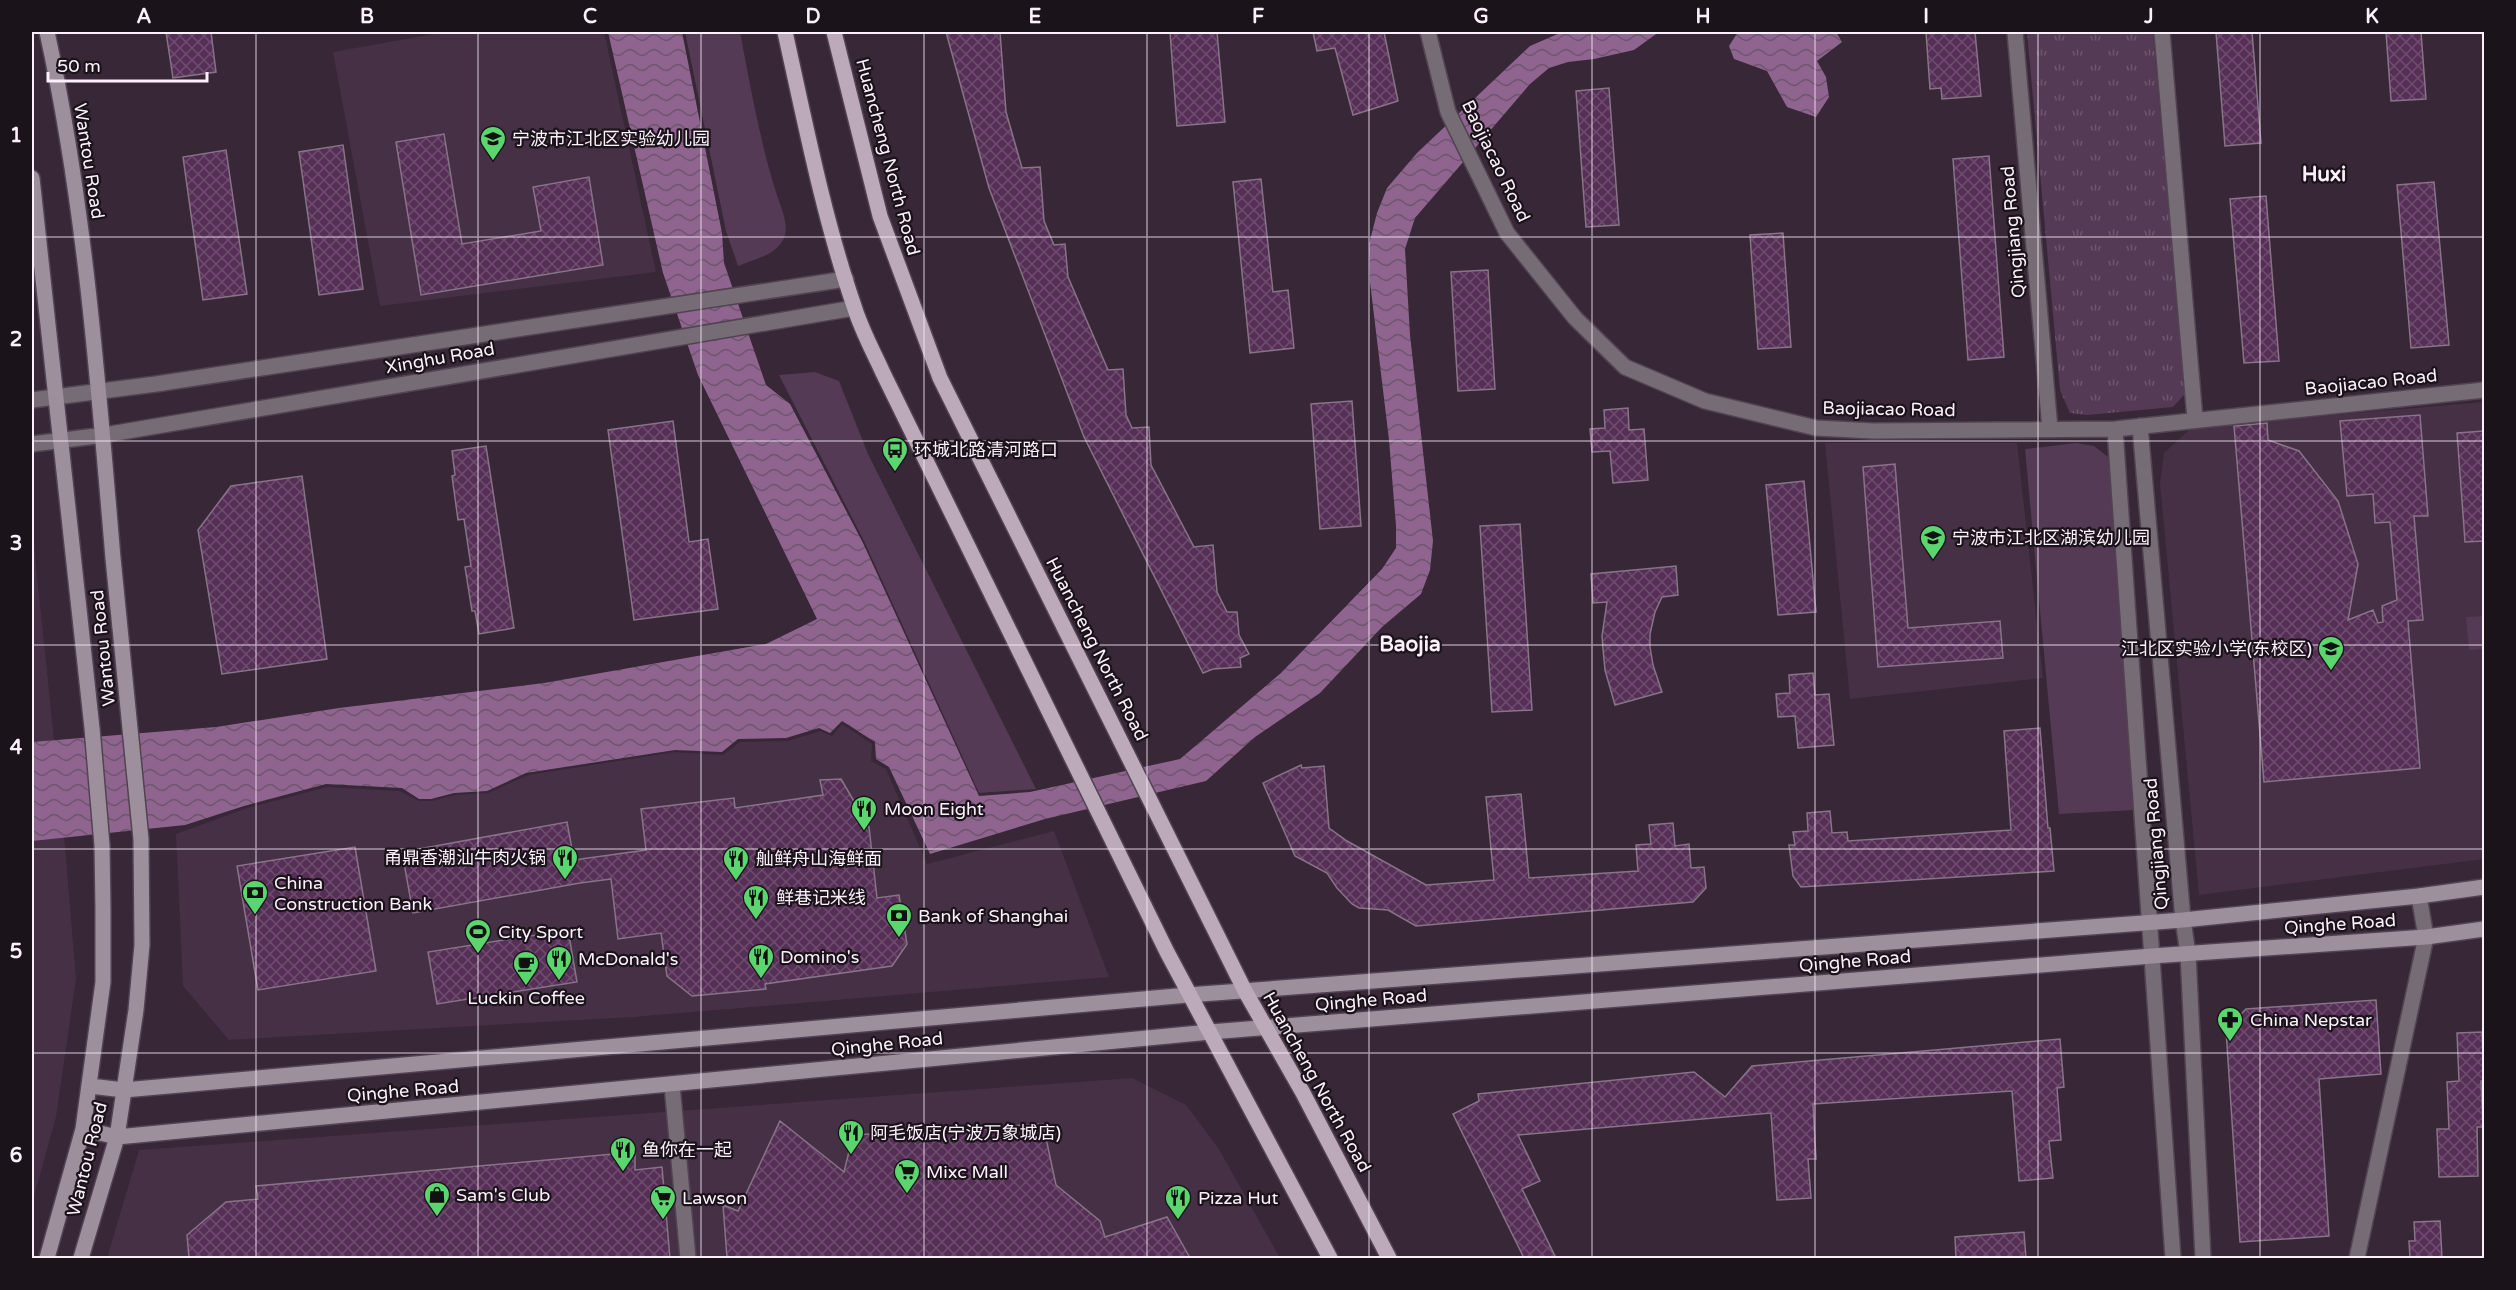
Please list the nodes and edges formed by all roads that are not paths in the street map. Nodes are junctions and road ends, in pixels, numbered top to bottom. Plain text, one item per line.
1 (47, 32) edge
2 (785, 32) edge
3 (834, 32) edge
4 (1428, 32) edge
5 (2015, 32) edge
6 (2162, 32) edge
7 (32, 178) edge
8 (846, 279) junction
9 (854, 308) junction
10 (2484, 390) edge
11 (100, 392) junction
12 (55, 398) junction
13 (32, 400) edge
14 (2195, 419) junction
15 (2140, 426) junction
16 (2050, 429) junction
17 (2115, 429) junction
18 (104, 435) junction
19 (59, 441) junction
20 (32, 444) edge
21 (2484, 887) edge
22 (2419, 896) junction
23 (2182, 920) junction
24 (2148, 922) junction
25 (2484, 928) edge
26 (2426, 937) junction
27 (2188, 954) junction
28 (2152, 956) junction
29 (1245, 991) junction
30 (1188, 995) junction
31 (1265, 1029) junction
32 (1210, 1032) junction
33 (672, 1085) junction
34 (90, 1086) junction
35 (124, 1090) junction
36 (83, 1129) junction
37 (117, 1137) junction
38 (47, 1258) edge
39 (81, 1258) edge
40 (688, 1258) edge
41 (1330, 1258) edge
42 (1389, 1258) edge
43 (2172, 1258) edge
44 (2204, 1258) edge
45 (2357, 1258) edge

1 - 11 main road, Wantou Road
2 - 8 main road
3 - 29 main road, Huancheng North Road
4 - 16 street, Baojiacao Road
5 - 16 street, Qingjiang Road
6 - 14 street
7 - 12 main road, Wantou Road
8 - 9 main road
8 - 11 street, Xinghu Road
9 - 18 street, Xinghu Road
9 - 30 main road
10 - 14 street, Baojiacao Road
11 - 12 street, Xinghu Road
11 - 18 main road, Wantou Road
12 - 13 street, Xinghu Road
12 - 19 main road, Wantou Road
14 - 15 street, Baojiacao Road
15 - 17 street, Baojiacao Road
15 - 23 street, Qingjiang Road
16 - 17 street, Baojiacao Road
17 - 24 street, Qingjiang Road
18 - 19 street, Xinghu Road
18 - 35 main road, Wantou Road
19 - 20 street, Xinghu Road
19 - 34 main road, Wantou Road
21 - 22 main road, Qinghe Road
22 - 23 main road, Qinghe Road
22 - 26 street
23 - 24 main road, Qinghe Road
23 - 27 street, Qingjiang Road
24 - 28 street, Qingjiang Road
24 - 29 main road, Qinghe Road
25 - 26 main road, Qinghe Road
26 - 27 main road, Qinghe Road
26 - 45 street
27 - 28 main road, Qinghe Road
27 - 44 street, Qingjiang Road
28 - 31 main road, Qinghe Road
28 - 43 street, Qingjiang Road
29 - 30 main road, Qinghe Road
29 - 31 main road, Huancheng North Road
30 - 32 main road
30 - 35 main road, Qinghe Road
31 - 32 main road, Qinghe Road
31 - 42 main road, Huancheng North Road
32 - 33 main road, Qinghe Road
32 - 41 main road
33 - 37 main road, Qinghe Road
33 - 40 street
34 - 35 main road, Qinghe Road
34 - 36 main road, Wantou Road
35 - 37 main road, Wantou Road
36 - 37 main road, Qinghe Road
36 - 38 main road, Wantou Road
37 - 39 main road, Wantou Road

